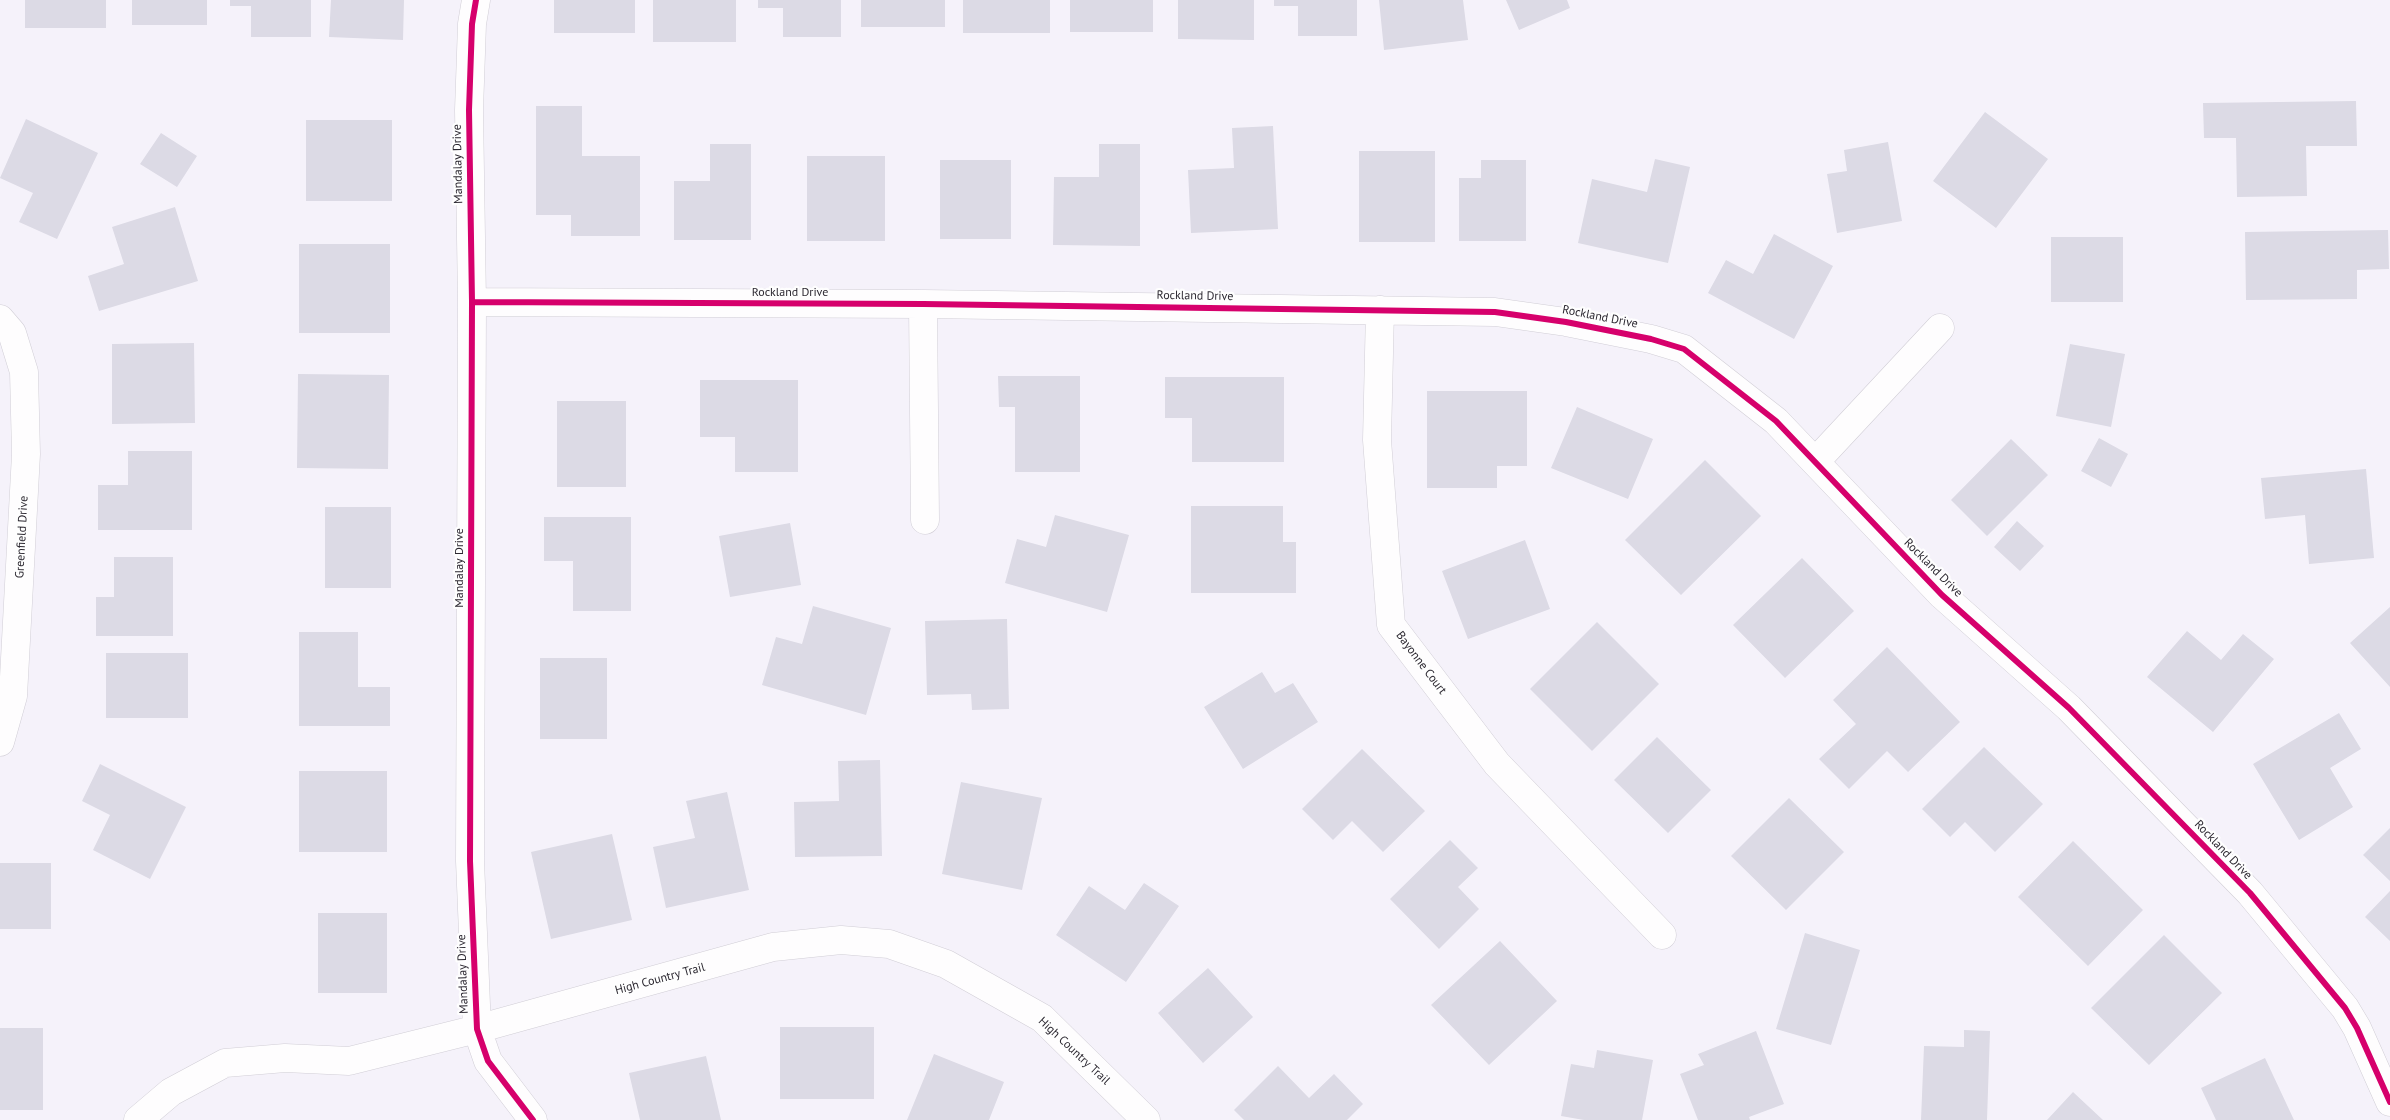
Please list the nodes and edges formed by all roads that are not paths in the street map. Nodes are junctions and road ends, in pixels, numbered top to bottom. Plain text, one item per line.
1 (476, 0) edge
2 (472, 302) junction
3 (923, 304) junction
4 (1380, 310) junction
5 (6, 326) edge
6 (1940, 328) dead end
7 (1815, 462) junction
8 (926, 520) dead end
9 (0, 742) edge
10 (1662, 935) dead end
11 (477, 1029) junction
12 (2390, 1102) edge
13 (138, 1120) edge
14 (533, 1120) edge
15 (1146, 1120) edge

1 - 2 street, Mandalay Drive
2 - 3 street, Rockland Drive
2 - 11 street, Mandalay Drive
3 - 4 street, Rockland Drive
3 - 8 street
4 - 7 street, Rockland Drive
4 - 10 street, Bayonne Court
5 - 9 street, Greenfield Drive
6 - 7 street
7 - 12 street, Rockland Drive
11 - 13 street, High Country Trail
11 - 14 street, Mandalay Drive
11 - 15 street, High Country Trail

